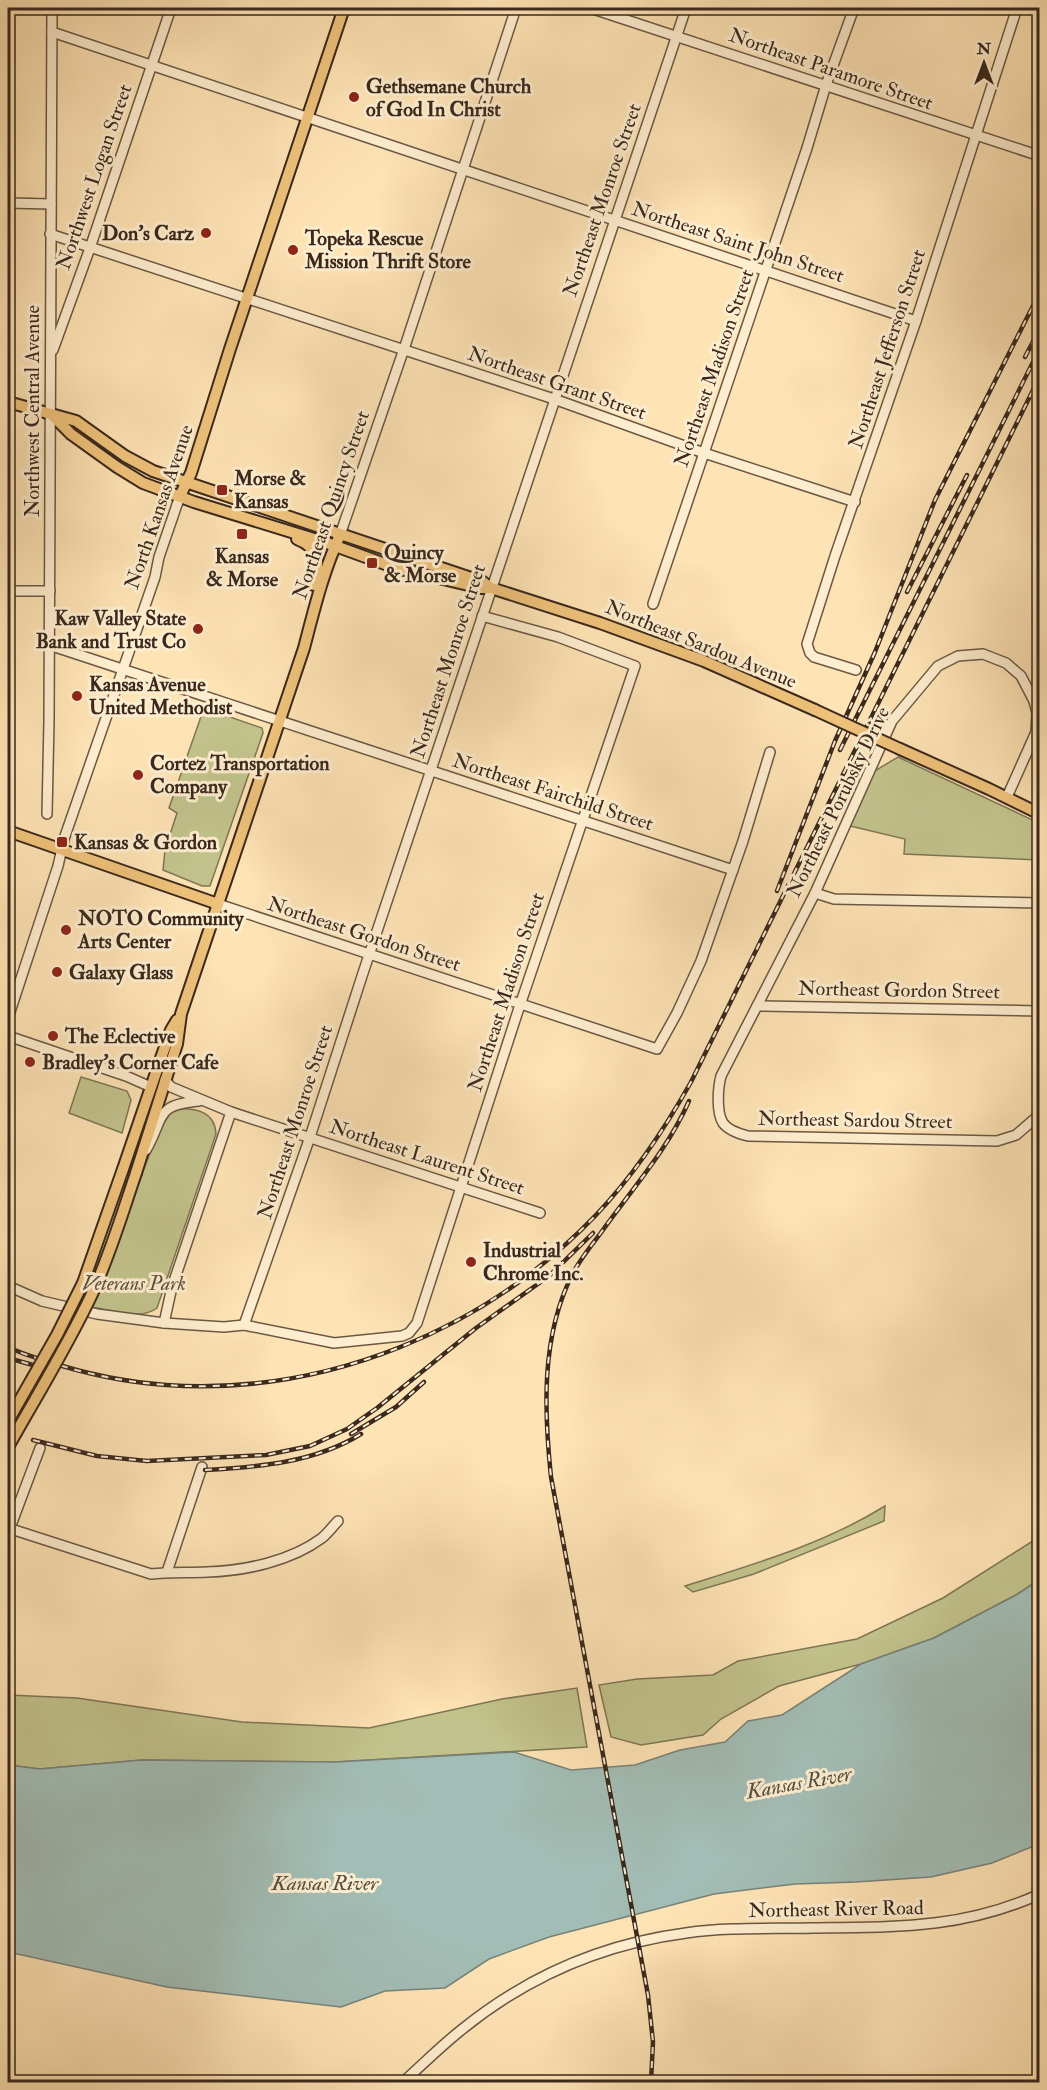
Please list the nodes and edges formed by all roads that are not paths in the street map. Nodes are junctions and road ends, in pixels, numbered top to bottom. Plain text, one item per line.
1 (8, 8) edge
2 (52, 8) edge
3 (171, 8) edge
4 (345, 8) edge
5 (516, 8) edge
6 (590, 8) edge
7 (686, 8) edge
8 (854, 8) edge
9 (1017, 8) edge
10 (52, 32) junction
11 (676, 36) junction
12 (151, 65) junction
13 (826, 85) junction
14 (309, 117) junction
15 (977, 136) junction
16 (1040, 156) edge
17 (463, 169) junction
18 (8, 203) edge
19 (51, 204) junction
20 (614, 220) junction
21 (50, 234) junction
22 (90, 248) junction
23 (766, 270) junction
24 (248, 300) junction
25 (916, 321) junction
26 (403, 350) junction
27 (50, 357) junction
28 (554, 399) junction
29 (8, 402) edge
30 (51, 414) junction
31 (704, 453) junction
32 (186, 483) junction
33 (180, 496) junction
34 (855, 502) junction
35 (260, 524) junction
36 (340, 535) junction
37 (335, 546) junction
38 (491, 588) junction
39 (8, 591) edge
40 (50, 591) junction
41 (653, 604) dead end
42 (482, 616) junction
43 (308, 632) junction
44 (49, 645) junction
45 (123, 669) junction
46 (856, 670) dead end
47 (280, 721) junction
48 (770, 752) dead end
49 (430, 770) junction
50 (1006, 797) junction
51 (47, 814) dead end
52 (1040, 814) edge
53 (582, 821) junction
54 (8, 831) edge
55 (62, 850) junction
56 (733, 870) junction
57 (815, 893) junction
58 (1040, 903) edge
59 (218, 904) junction
60 (369, 953) junction
61 (521, 1005) junction
62 (757, 1006) junction
63 (1040, 1011) edge
64 (181, 1014) junction
65 (8, 1018) edge
66 (8, 1036) edge
67 (165, 1080) junction
68 (151, 1087) junction
69 (718, 1096) joint
70 (199, 1101) junction
71 (231, 1112) junction
72 (1038, 1116) edge
73 (310, 1137) junction
74 (137, 1169) junction
75 (461, 1187) junction
76 (540, 1214) dead end
77 (8, 1286) edge
78 (164, 1323) junction
79 (244, 1325) junction
80 (8, 1421) edge
81 (8, 1448) edge
82 (40, 1448) dead end
83 (202, 1467) dead end
84 (338, 1521) dead end
85 (9, 1528) edge
86 (167, 1572) junction
87 (1040, 1894) edge
88 (403, 2082) edge

1 - 2 street
2 - 10 street, Northwest Central Avenue
3 - 12 street, Northwest Logan Street
4 - 14 main road, North Kansas Avenue
5 - 17 street, Northeast Quincy Street
6 - 11 street, Northeast Paramore Street
7 - 11 street, Northeast Monroe Street
8 - 13 street, Northeast Madison Street
9 - 15 street, Northeast Jefferson Street
10 - 12 street, Northeast Saint John Street
10 - 19 street, Northwest Central Avenue
11 - 13 street, Northeast Paramore Street
11 - 20 street, Northeast Monroe Street
12 - 14 street, Northeast Saint John Street
12 - 22 street, Northwest Logan Street
13 - 15 street, Northeast Paramore Street
13 - 23 street, Northeast Madison Street
14 - 17 street, Northeast Saint John Street
14 - 24 main road, North Kansas Avenue
15 - 16 street, Northeast Paramore Street
15 - 25 street, Northeast Jefferson Street
17 - 20 street, Northeast Saint John Street
17 - 26 street, Northeast Quincy Street
18 - 19 street
19 - 21 street, Northwest Central Avenue
20 - 23 street, Northeast Saint John Street
20 - 28 street, Northeast Monroe Street
21 - 22 street, Northeast Grant Street
21 - 27 street, Northwest Central Avenue
22 - 24 street, Northeast Grant Street
22 - 27 street, Northwest Logan Street
23 - 25 street, Northeast Saint John Street
23 - 31 street, Northeast Madison Street
24 - 26 street, Northeast Grant Street
24 - 32 main road, North Kansas Avenue
25 - 34 street, Northeast Jefferson Street
26 - 28 street, Northeast Grant Street
26 - 36 street, Northeast Quincy Street
27 - 30 street, Northwest Central Avenue
28 - 31 street, Northeast Grant Street
28 - 38 street, Northeast Monroe Street
29 - 30 main road, Northeast Sardou Avenue
30 - 32 main road, Northeast Sardou Avenue
30 - 33 main road
30 - 40 street, Northwest Central Avenue
31 - 34 street, Northeast Grant Street
31 - 41 street, Northeast Madison Street
32 - 33 main road, North Kansas Avenue
32 - 36 main road, Northeast Sardou Avenue
33 - 35 main road
33 - 45 street, North Kansas Avenue
34 - 46 street, Northeast Jefferson Street
35 - 37 main road
35 - 43 main road
36 - 37 main road, Northeast Quincy Street
36 - 38 main road, Northeast Sardou Avenue
37 - 38 main road
37 - 43 main road, Northeast Quincy Street
38 - 42 street, Northeast Monroe Street
38 - 50 main road, Northeast Sardou Avenue, bridge
39 - 40 street
40 - 44 street, Northwest Central Avenue
42 - 49 street, Northeast Monroe Street
42 - 53 street, Northeast Madison Street
43 - 47 main road, Northeast Quincy Street
44 - 45 street, Northeast Fairchild Street
44 - 51 street, Northwest Central Avenue
45 - 47 street, Northeast Fairchild Street
45 - 55 street, North Kansas Avenue
47 - 49 street, Northeast Fairchild Street
47 - 59 main road, Northeast Quincy Street
48 - 56 street
49 - 53 street, Northeast Fairchild Street
49 - 60 street, Northeast Monroe Street
50 - 52 main road, Northeast Sardou Avenue
50 - 57 street, Northeast Porubsky Drive
53 - 56 street, Northeast Fairchild Street
53 - 61 street, Northeast Madison Street
54 - 55 main road, Northeast Gordon Street
55 - 59 main road, Northeast Gordon Street
55 - 65 street, North Kansas Avenue
56 - 61 street, Northeast Gordon Street
57 - 58 street
57 - 62 street, Northeast Porubsky Drive
59 - 60 street, Northeast Gordon Street
59 - 64 main road, Northeast Quincy Street
60 - 61 street, Northeast Gordon Street
60 - 73 street, Northeast Monroe Street
61 - 75 street, Northeast Madison Street
62 - 63 street, Northeast Gordon Street
62 - 69 street, Northeast Porubsky Drive
64 - 67 main road, Northeast Quincy Street
64 - 68 main road, Northeast Quincy Street
66 - 68 street
67 - 70 street, Northeast Laurent Street
67 - 74 main road, Northeast Quincy Street
68 - 80 main road, Northeast Quincy Street, bridge
69 - 72 street, Northeast Sardou Street
70 - 71 street, Northeast Laurent Street
70 - 74 street
71 - 73 street, Northeast Laurent Street
71 - 78 street
73 - 75 street, Northeast Laurent Street
73 - 79 street, Northeast Monroe Street
74 - 81 main road, bridge
75 - 76 street, Northeast Laurent Street
75 - 79 street, Northeast Madison Street
77 - 78 street
78 - 79 street
82 - 85 street
83 - 86 street
84 - 86 street
85 - 86 street
87 - 88 street, Northeast River Road

